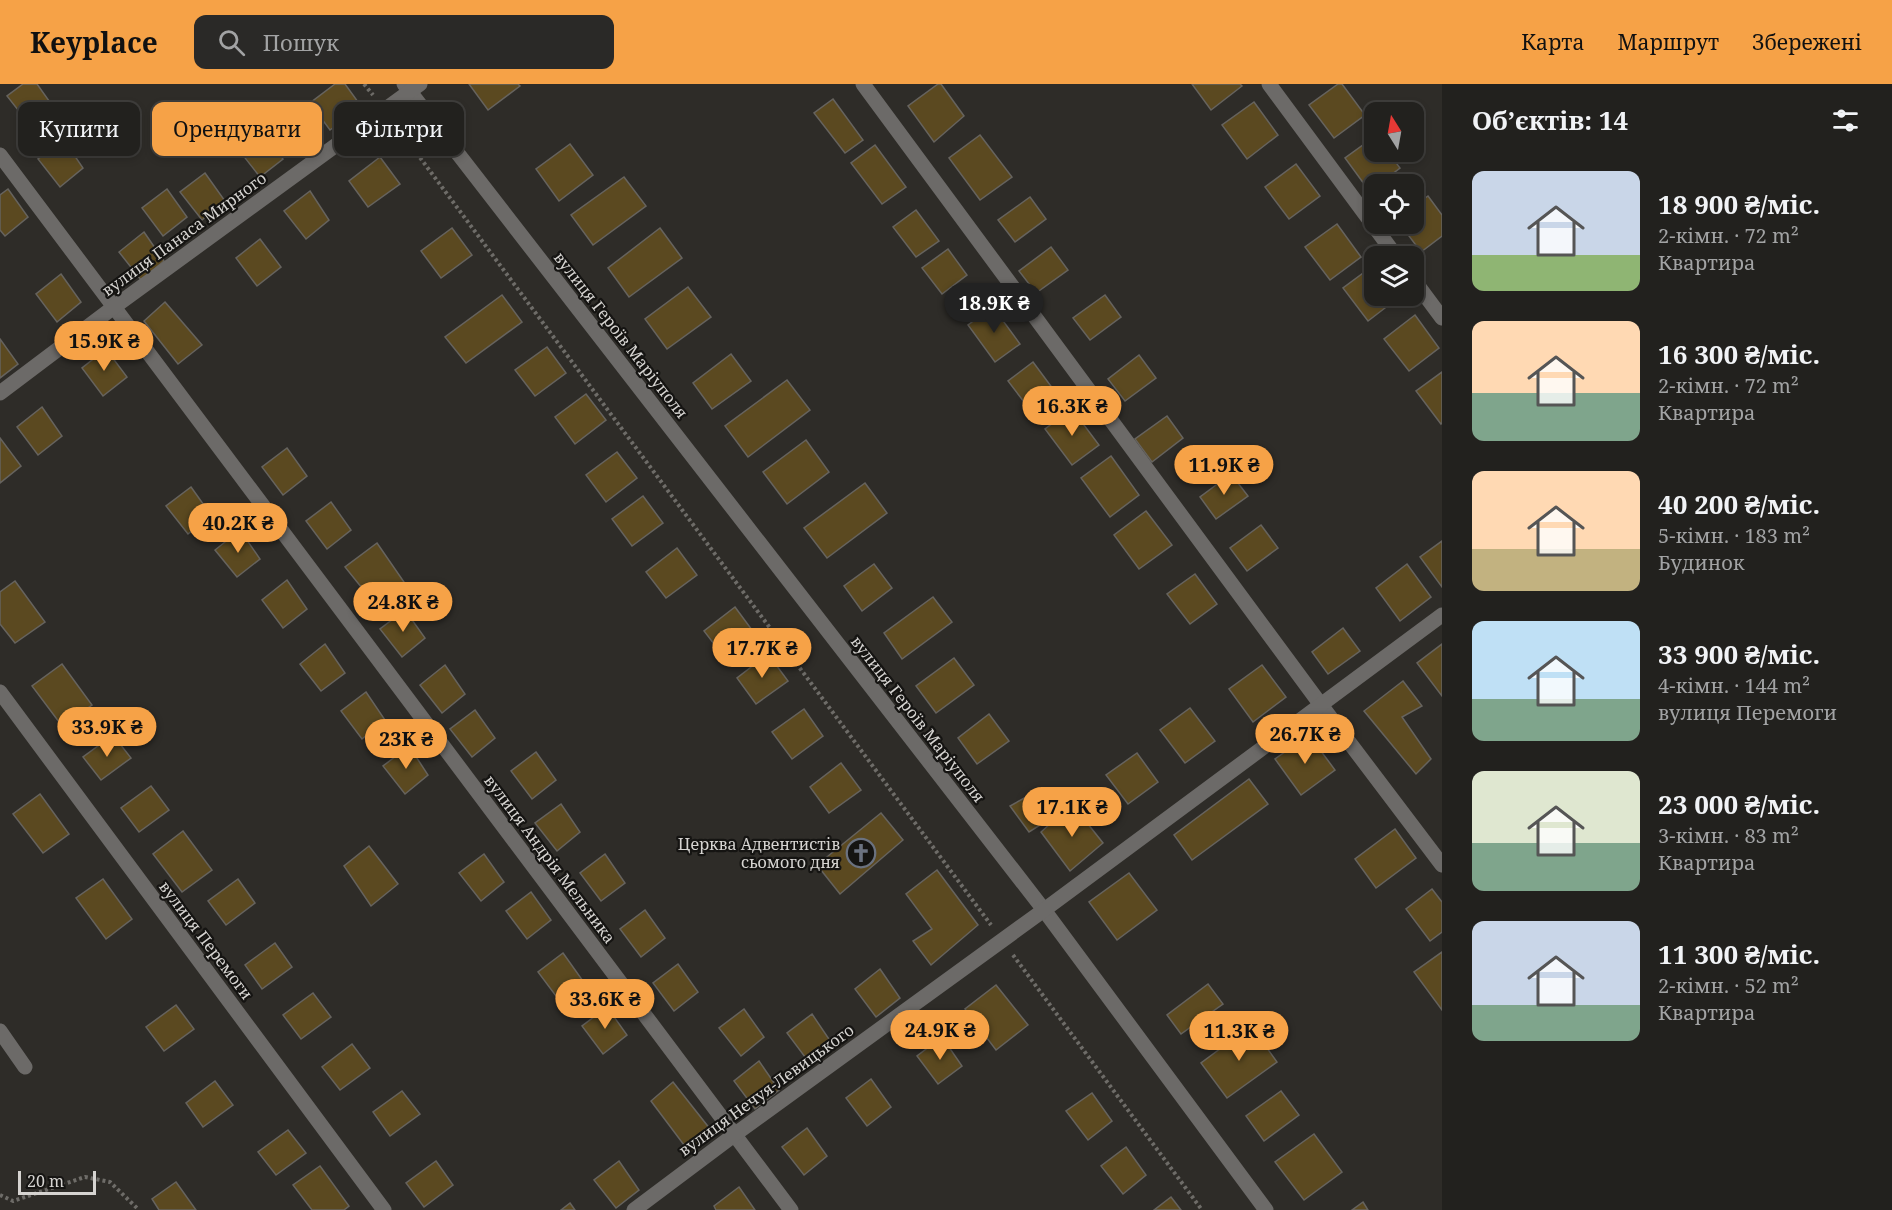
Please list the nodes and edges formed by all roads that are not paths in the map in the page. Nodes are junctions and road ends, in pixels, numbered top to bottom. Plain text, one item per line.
1 (863, 84) edge
2 (1269, 84) edge
3 (411, 87) edge
4 (0, 155) edge
5 (1389, 246) edge
6 (1424, 294) edge
7 (114, 307) junction
8 (1442, 318) edge
9 (0, 393) edge
10 (1442, 615) edge
11 (0, 692) edge
12 (1321, 705) junction
13 (1442, 865) edge
14 (1044, 910) junction
15 (0, 1031) edge
16 (25, 1067) dead end
17 (734, 1135) junction
18 (384, 1210) edge
19 (634, 1210) edge
20 (791, 1210) edge
21 (1266, 1210) edge

1 - 12 street
2 - 5 street
3 - 7 street, вулиця Панаса Мирного
3 - 14 street, вулиця Героїв Маріуполя
4 - 7 street, вулиця Андрія Мельника
6 - 8 street
7 - 9 street, вулиця Панаса Мирного
7 - 17 street, вулиця Андрія Мельника
10 - 12 street, вулиця Нечуя-Левицького
11 - 18 street, вулиця Перемоги
12 - 13 street
12 - 14 street, вулиця Нечуя-Левицького
14 - 17 street, вулиця Нечуя-Левицького
14 - 21 street, вулиця Героїв Маріуполя
15 - 16 street
17 - 19 street, вулиця Нечуя-Левицького
17 - 20 street, вулиця Андрія Мельника

